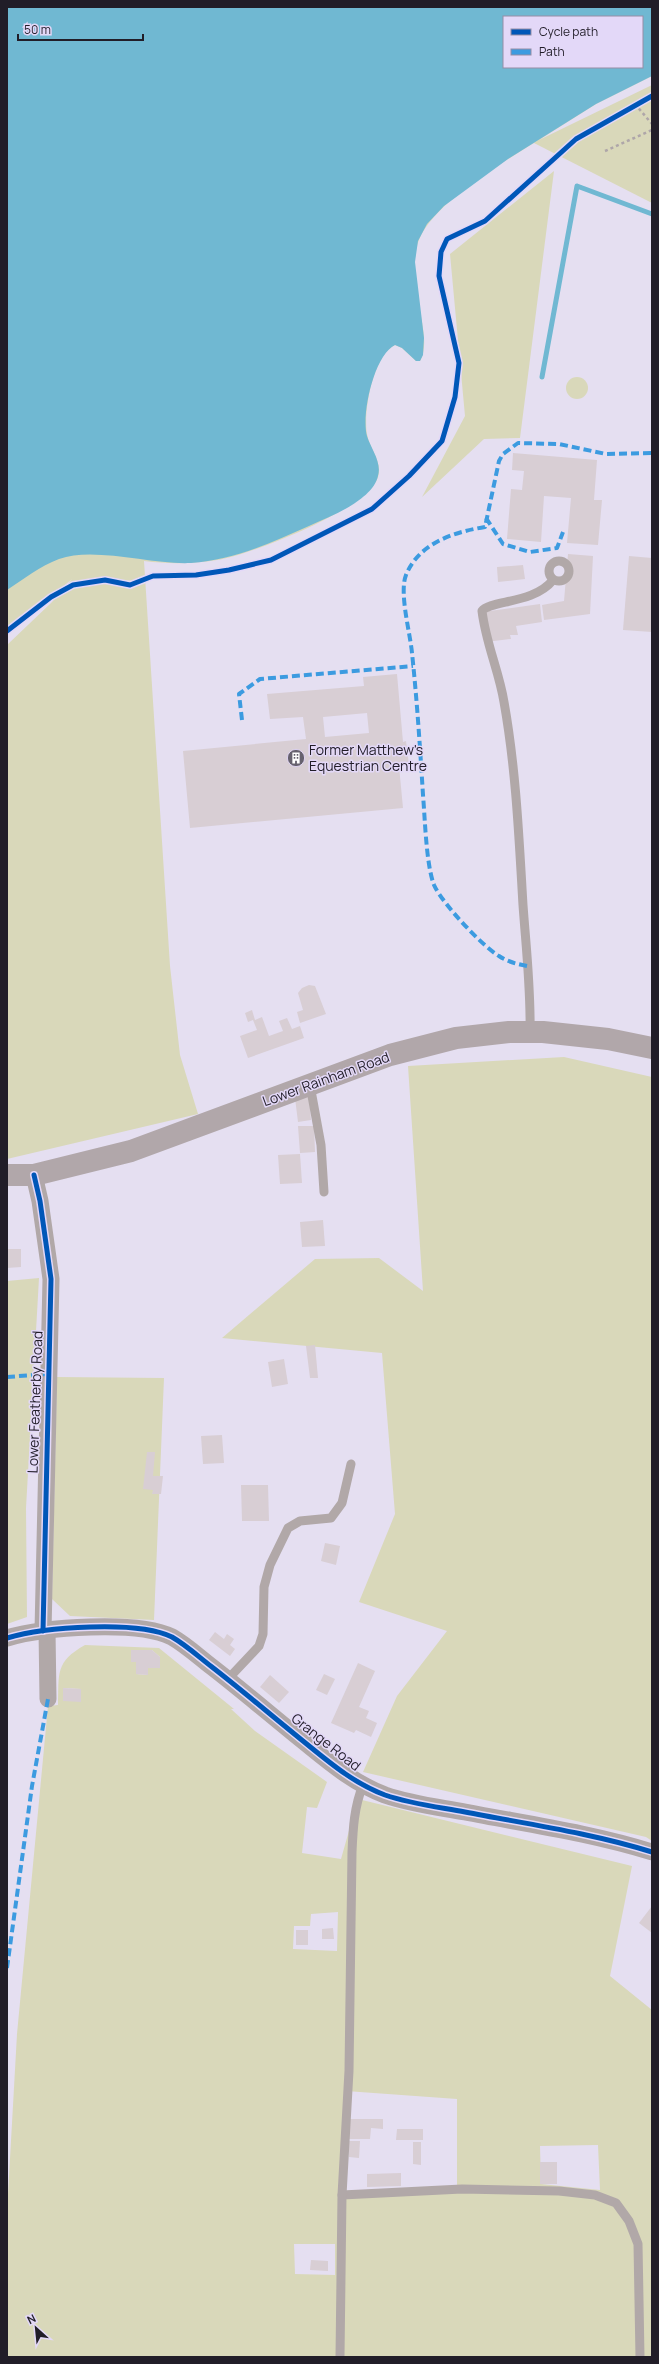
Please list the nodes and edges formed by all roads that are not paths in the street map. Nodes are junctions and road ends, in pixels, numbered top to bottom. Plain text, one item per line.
1 (553, 580) dead end
2 (530, 1032) junction
3 (652, 1048) edge
4 (310, 1085) junction
5 (7, 1175) edge
6 (34, 1175) junction
7 (324, 1192) dead end
8 (351, 1464) dead end
9 (45, 1630) junction
10 (7, 1638) edge
11 (228, 1680) junction
12 (48, 1699) dead end
13 (363, 1785) junction
14 (652, 1852) edge
15 (342, 2195) junction
16 (340, 2357) edge
17 (640, 2357) edge

1 - 2 lane
2 - 3 main road, Lower Rainham Road
2 - 4 main road, Lower Rainham Road
4 - 6 main road, Lower Rainham Road
4 - 7 lane
5 - 6 main road, Lower Rainham Road
6 - 9 street, Lower Featherby Road
8 - 11 lane
9 - 10 street, Grange Road
9 - 11 street, Grange Road
9 - 12 street, Lower Featherby Road
11 - 13 street, Grange Road
13 - 14 street, Grange Road
13 - 15 lane
15 - 16 lane
15 - 17 lane

